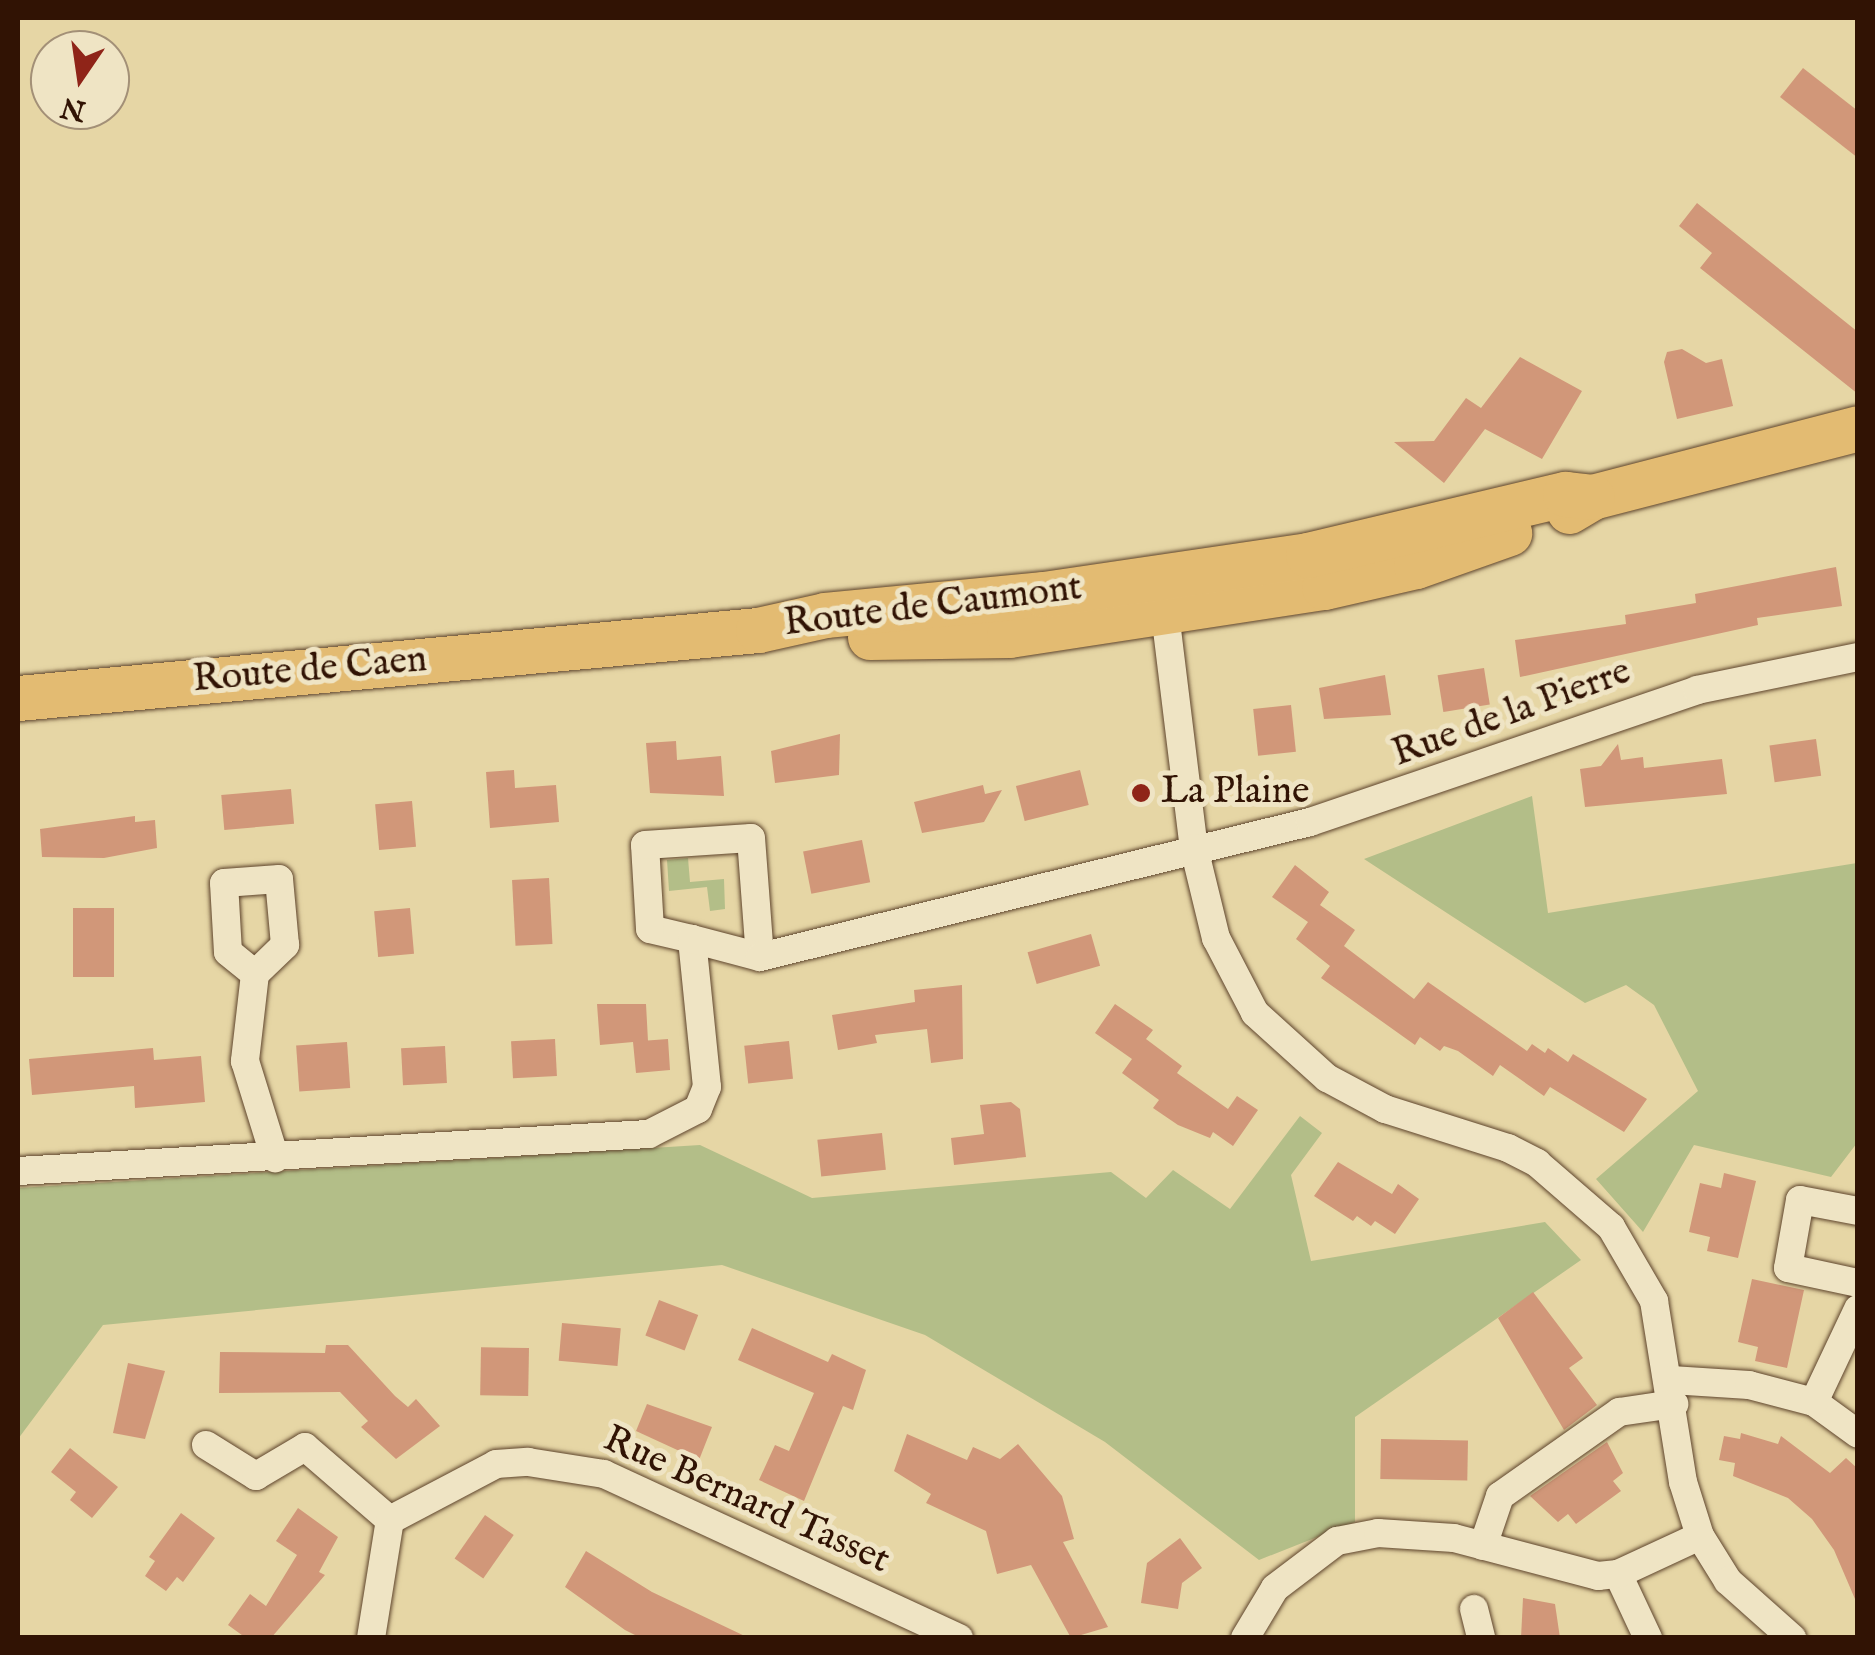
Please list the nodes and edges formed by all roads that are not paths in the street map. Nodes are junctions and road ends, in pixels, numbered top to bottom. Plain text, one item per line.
1 (1858, 428) edge
2 (1163, 595) junction
3 (603, 645) joint
4 (1858, 658) edge
5 (18, 698) edge
6 (1194, 848) junction
7 (692, 939) junction
8 (760, 957) junction
9 (255, 974) dead end
10 (275, 1158) junction
11 (18, 1170) edge
12 (1858, 1211) edge
13 (1858, 1282) edge
14 (1858, 1309) edge
15 (1672, 1392) junction
16 (1814, 1402) junction
17 (1858, 1434) edge
18 (206, 1444) dead end
19 (390, 1520) junction
20 (1700, 1536) junction
21 (1482, 1546) junction
22 (1618, 1574) junction
23 (1474, 1609) dead end
24 (371, 1638) edge
25 (959, 1638) edge
26 (1245, 1638) edge
27 (1481, 1638) edge
28 (1648, 1638) edge
29 (1792, 1638) edge

1 - 2 main road, Route de Caumont
2 - 3 main road, Route de Caumont
2 - 6 street
3 - 5 main road, Route de Caen
4 - 6 street, Rue de la Pierre
6 - 8 street, Rue de la Pierre
6 - 15 street
7 - 8 street
7 - 8 street
7 - 10 street
9 - 10 street
10 - 11 street
12 - 13 street
14 - 16 street
15 - 16 street
15 - 20 street
15 - 21 street
16 - 17 street
18 - 19 street
19 - 24 street
19 - 25 street, Rue Bernard Tasset
20 - 22 street
20 - 29 street
21 - 22 street
21 - 26 street
22 - 28 street
23 - 27 street

